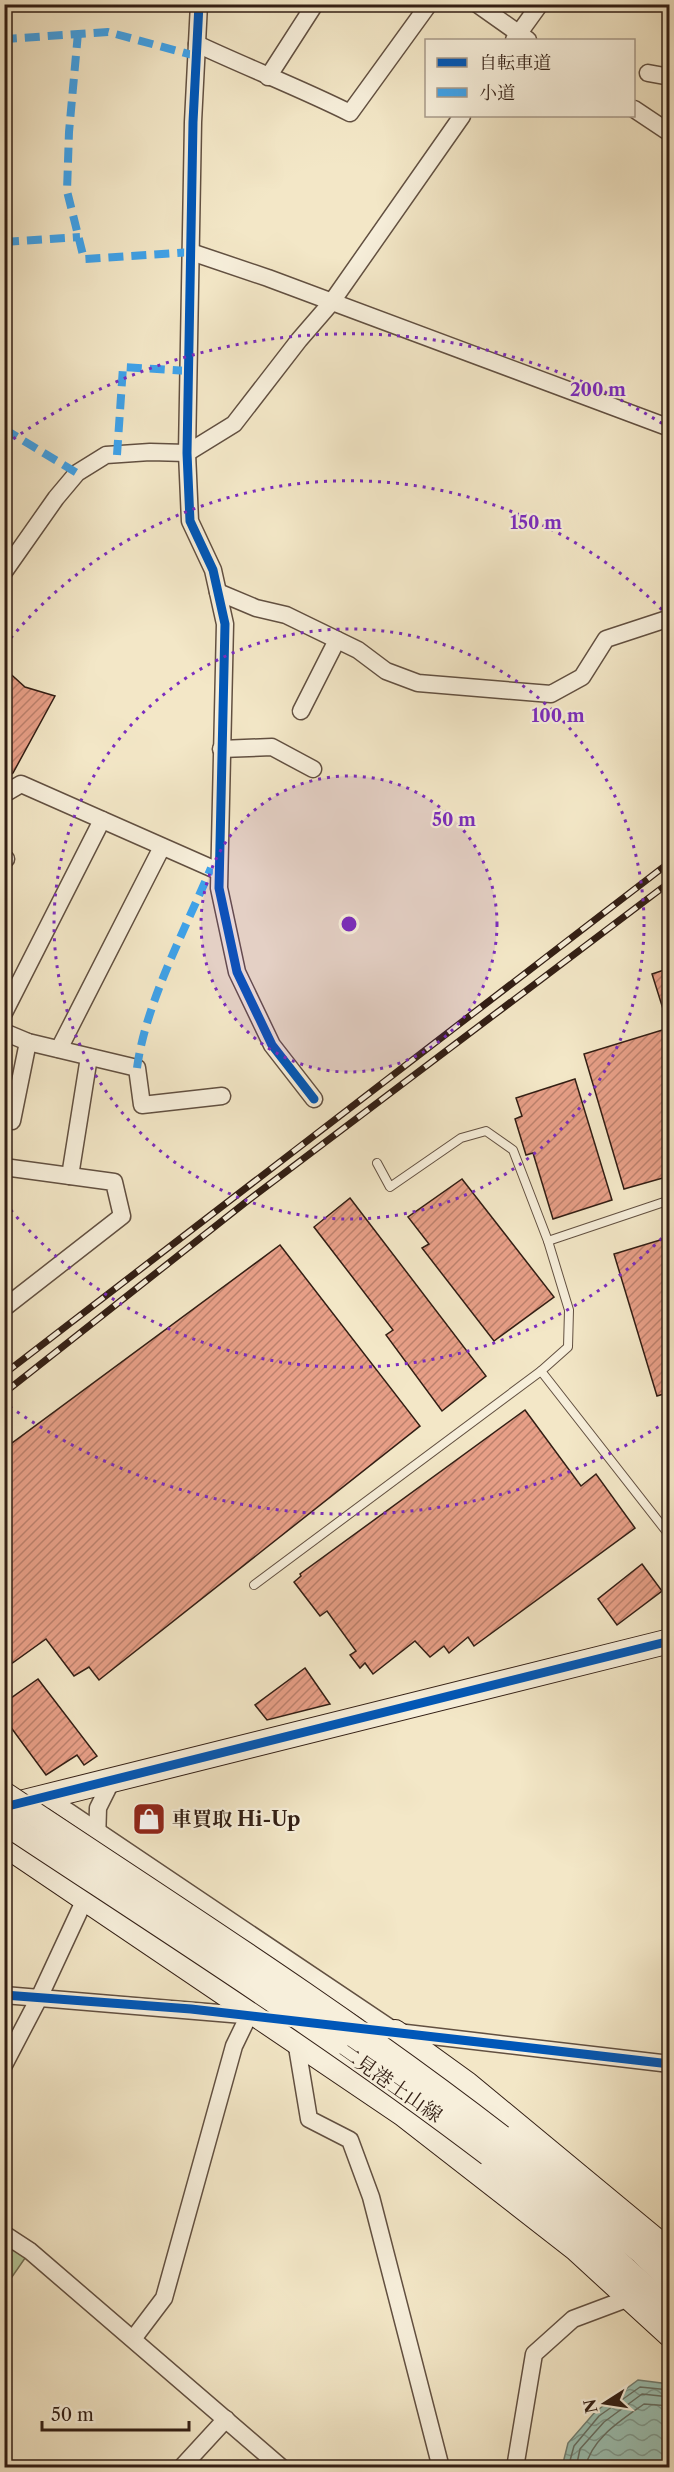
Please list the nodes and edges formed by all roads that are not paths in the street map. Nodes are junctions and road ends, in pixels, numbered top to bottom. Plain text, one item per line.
1 (199, 4) edge
2 (315, 4) edge
3 (429, 4) edge
4 (477, 4) edge
5 (540, 4) edge
6 (520, 38) edge
7 (197, 44) junction
8 (648, 73) dead end
9 (268, 77) junction
10 (669, 77) edge
11 (635, 110) edge
12 (461, 117) edge
13 (669, 133) edge
14 (191, 252) junction
15 (331, 303) junction
16 (669, 428) edge
17 (187, 453) junction
18 (4, 572) edge
19 (218, 592) junction
20 (669, 618) edge
21 (337, 640) junction
22 (301, 711) dead end
23 (221, 749) junction
24 (313, 769) dead end
25 (4, 794) edge
26 (102, 820) junction
27 (162, 847) junction
28 (218, 871) junction
29 (4, 1013) edge
30 (4, 1032) edge
31 (28, 1042) junction
32 (59, 1049) junction
33 (89, 1057) junction
34 (222, 1096) dead end
35 (314, 1099) dead end
36 (12, 1121) dead end
37 (376, 1163) dead end
38 (5, 1171) edge
39 (70, 1176) junction
40 (669, 1200) edge
41 (548, 1241) junction
42 (4, 1308) edge
43 (541, 1371) junction
44 (669, 1536) edge
45 (254, 1585) dead end
46 (669, 1641) edge
47 (112, 1780) junction
48 (4, 1794) edge
49 (45, 1796) junction
50 (4, 1807) edge
51 (4, 1822) edge
52 (99, 1834) junction
53 (4, 1844) edge
54 (85, 1899) junction
55 (4, 1995) edge
56 (39, 1998) junction
57 (254, 2016) junction
58 (395, 2032) junction
59 (296, 2041) junction
60 (669, 2064) edge
61 (4, 2065) edge
62 (495, 2146) junction
63 (4, 2234) edge
64 (669, 2252) edge
65 (669, 2278) edge
66 (629, 2298) junction
67 (669, 2310) edge
68 (669, 2335) edge
69 (133, 2339) junction
70 (226, 2419) junction
71 (181, 2468) edge
72 (282, 2468) edge
73 (441, 2468) edge
74 (515, 2468) edge

1 - 7 street
2 - 9 street
3 - 9 street
4 - 6 street
5 - 6 street
7 - 9 street
7 - 14 street
8 - 10 street
11 - 13 street
12 - 15 street
14 - 15 street
14 - 17 street
15 - 16 street
15 - 17 street
17 - 18 street
17 - 19 street
19 - 21 street
19 - 23 street
20 - 21 street
21 - 22 street
23 - 24 street
23 - 28 street
25 - 26 street
26 - 27 street
26 - 29 street
27 - 28 street
27 - 32 street
28 - 35 street
30 - 31 street
31 - 32 street
31 - 36 street
32 - 33 street
33 - 34 street
33 - 39 street
37 - 41 lane
38 - 39 street
39 - 42 street
40 - 41 lane
41 - 43 lane
43 - 44 lane
43 - 45 lane
46 - 47 main road
47 - 49 main road
47 - 52 street
48 - 62 main road, 二見港土山線, bridge
49 - 50 main road
49 - 52 street
51 - 62 main road, 二見港土山線, bridge
52 - 54 street
52 - 58 street
53 - 54 main road
54 - 56 street
54 - 57 main road
55 - 56 street
56 - 57 street
56 - 61 street
57 - 58 street
57 - 59 main road
57 - 69 street
58 - 60 street
58 - 64 main road
59 - 66 main road
59 - 73 street
62 - 65 main road, 二見港土山線
62 - 67 main road, 二見港土山線
63 - 69 street
66 - 68 main road
66 - 74 street
69 - 70 street
70 - 71 street
70 - 72 street

